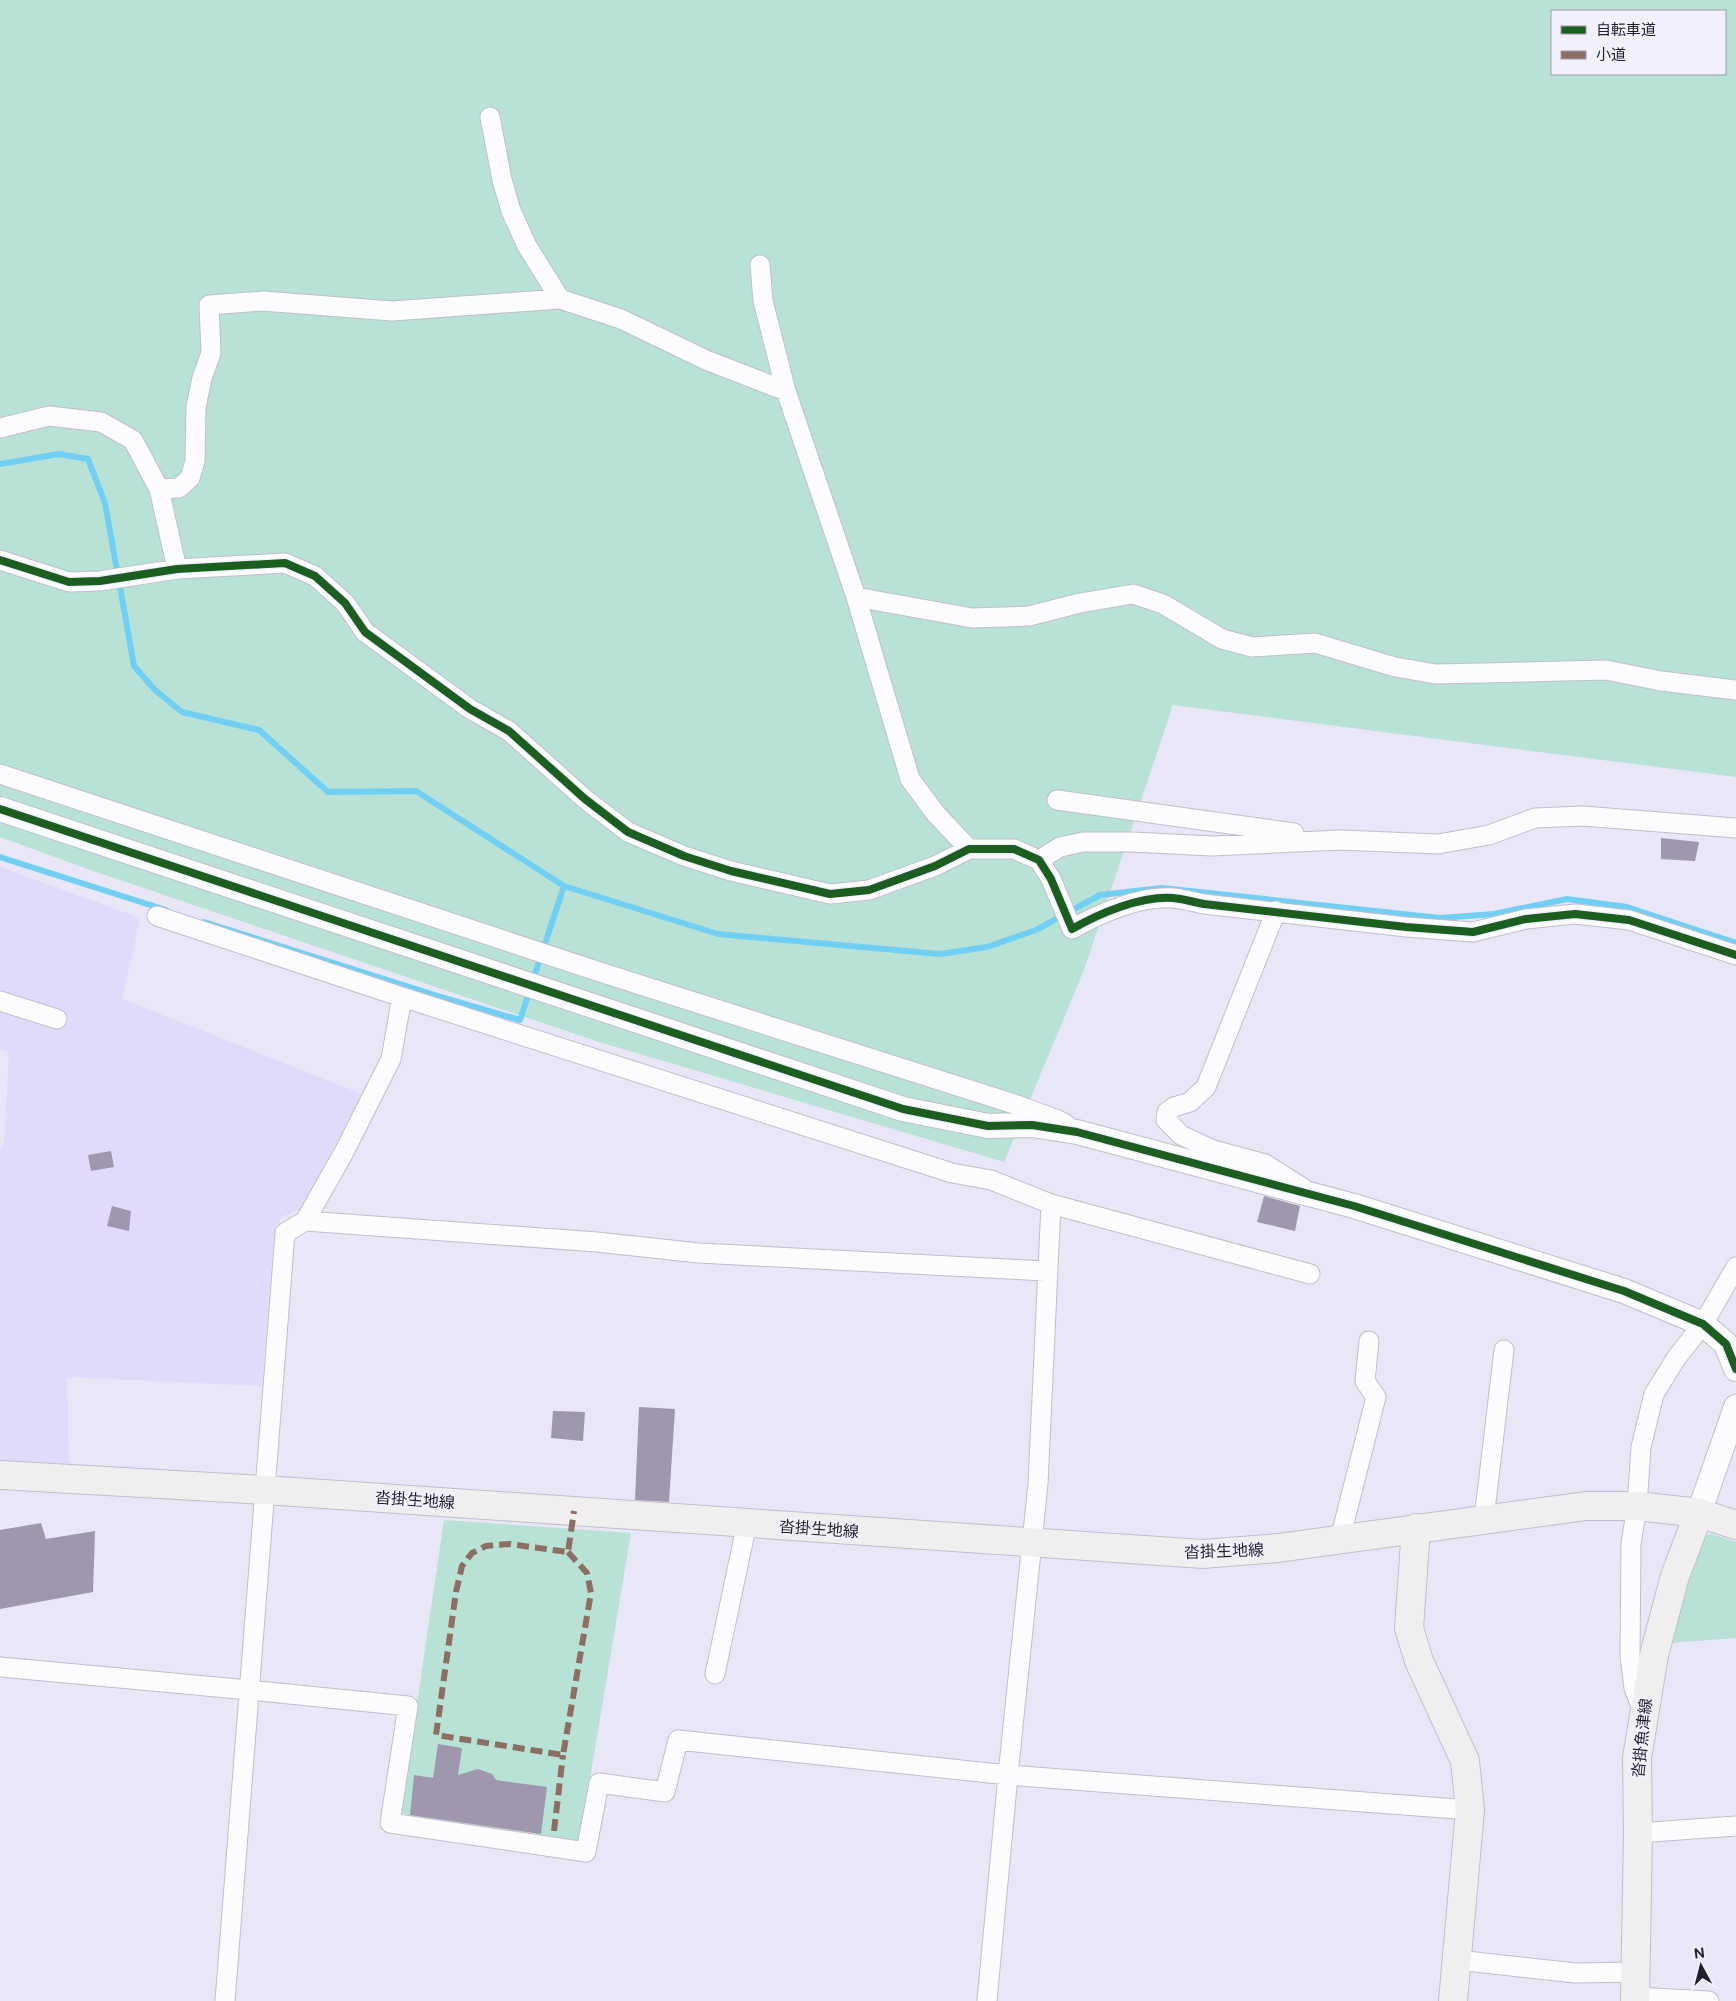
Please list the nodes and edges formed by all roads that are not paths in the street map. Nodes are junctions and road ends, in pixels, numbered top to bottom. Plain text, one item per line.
1 (490, 117) dead end
2 (760, 266) dead end
3 (560, 299) junction
4 (786, 391) junction
5 (0, 428) edge
6 (159, 489) junction
7 (0, 560) edge
8 (177, 569) junction
9 (856, 597) junction
10 (1736, 690) edge
11 (0, 774) edge
12 (1057, 800) dead end
13 (0, 809) edge
14 (1736, 828) edge
15 (1340, 840) junction
16 (969, 849) junction
17 (1040, 860) junction
18 (1276, 911) junction
19 (157, 916) dead end
20 (1736, 955) edge
21 (402, 997) junction
22 (0, 1001) edge
23 (57, 1019) dead end
24 (1077, 1132) junction
25 (1317, 1196) junction
26 (1051, 1204) junction
27 (305, 1221) junction
28 (1736, 1267) edge
29 (1046, 1271) junction
30 (1310, 1274) dead end
31 (1703, 1324) junction
32 (1369, 1341) dead end
33 (1504, 1350) dead end
34 (1736, 1369) edge
35 (1736, 1407) edge
36 (0, 1474) edge
37 (265, 1490) junction
38 (1637, 1506) junction
39 (1699, 1513) junction
40 (1484, 1519) junction
41 (747, 1524) junction
42 (1736, 1525) edge
43 (1416, 1528) junction
44 (1340, 1539) junction
45 (1032, 1543) junction
46 (0, 1667) edge
47 (715, 1674) dead end
48 (249, 1690) junction
49 (1643, 1713) junction
50 (1008, 1775) junction
51 (1470, 1810) junction
52 (1736, 1826) edge
53 (1638, 1833) junction
54 (1457, 1960) junction
55 (1635, 1990) edge
56 (225, 2001) edge
57 (987, 2001) edge
58 (1453, 2001) edge
59 (1709, 2001) edge

1 - 3 street
2 - 4 street
3 - 4 street
3 - 6 street
4 - 9 street
5 - 6 street
6 - 8 street
7 - 8 street
8 - 16 street
9 - 10 street
9 - 16 street
11 - 24 street
12 - 15 street
13 - 24 street
14 - 15 street
15 - 17 street
16 - 17 street
17 - 18 street
18 - 20 street
18 - 25 street
19 - 21 street
21 - 26 street
21 - 27 street
22 - 23 street
24 - 25 street
25 - 31 street
26 - 29 street
26 - 30 street
27 - 29 street
27 - 37 street
28 - 31 street
29 - 45 street
31 - 34 street
31 - 38 street
32 - 44 street
33 - 40 street
35 - 39 street
36 - 37 main road, 沓掛生地線
37 - 41 main road, 沓掛生地線
37 - 48 street
38 - 39 main road
38 - 40 main road, 沓掛生地線
38 - 49 street
39 - 42 main road
39 - 49 main road, 沓掛魚津線
40 - 43 main road, 沓掛生地線
41 - 45 main road, 沓掛生地線
41 - 47 street
43 - 44 main road, 沓掛生地線
43 - 51 main road
44 - 45 main road, 沓掛生地線
45 - 50 street
46 - 48 street
48 - 50 street
48 - 56 street
49 - 53 main road, 沓掛魚津線
50 - 51 street
50 - 57 street
51 - 54 main road
52 - 53 street
53 - 55 main road, 沓掛魚津線
54 - 55 street
54 - 58 main road
55 - 59 street

